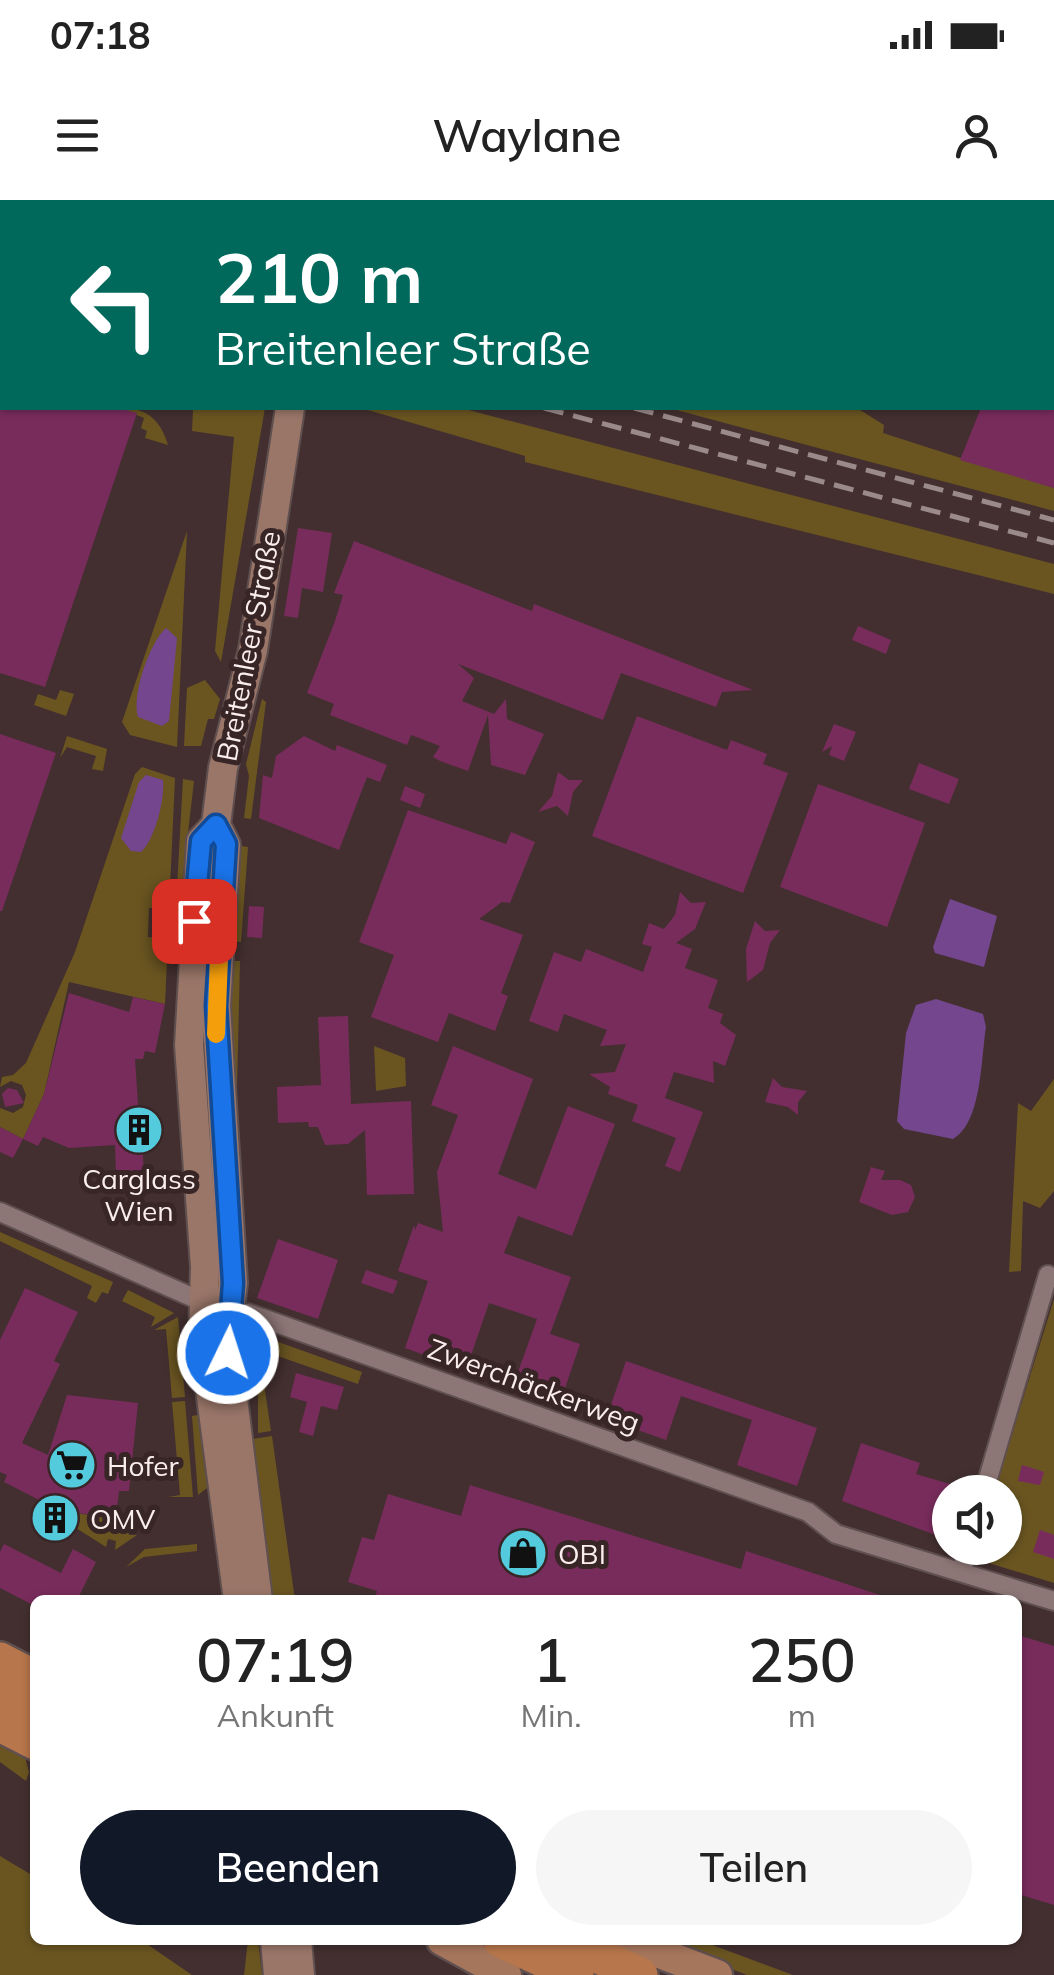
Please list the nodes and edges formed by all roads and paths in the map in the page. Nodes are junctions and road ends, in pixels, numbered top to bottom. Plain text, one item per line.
1 (290, 410) edge
2 (0, 1212) edge
3 (1048, 1275) dead end
4 (217, 1308) junction
5 (989, 1475) edge
6 (962, 1565) edge
7 (960, 1572) junction
8 (237, 1595) edge
9 (257, 1595) edge
10 (1054, 1601) edge
11 (0, 1633) edge
12 (30, 1648) edge
13 (0, 1660) edge
14 (30, 1675) edge
15 (0, 1690) edge
16 (30, 1705) edge
17 (0, 1724) edge
18 (30, 1739) edge
19 (275, 1945) edge
20 (297, 1945) edge
21 (451, 1945) edge
22 (512, 1945) edge
23 (575, 1945) edge
24 (639, 1945) edge
25 (278, 1975) edge
26 (300, 1975) edge
27 (506, 1975) edge
28 (576, 1975) edge
29 (640, 1975) edge
30 (716, 1975) edge

1 - 4 main road, Breitenleer Straße
2 - 4 street, Zwerchäckerweg
3 - 5 street
4 - 7 street, Zwerchäckerweg
4 - 8 main road, Breitenleer Straße
4 - 9 main road, Breitenleer Straße
6 - 7 street
7 - 10 street, Zwerchäckerweg
11 - 12 highway
13 - 14 highway
15 - 16 highway
17 - 18 highway
19 - 25 main road
20 - 26 main road
21 - 27 main road
22 - 28 highway
23 - 29 highway
24 - 30 main road

